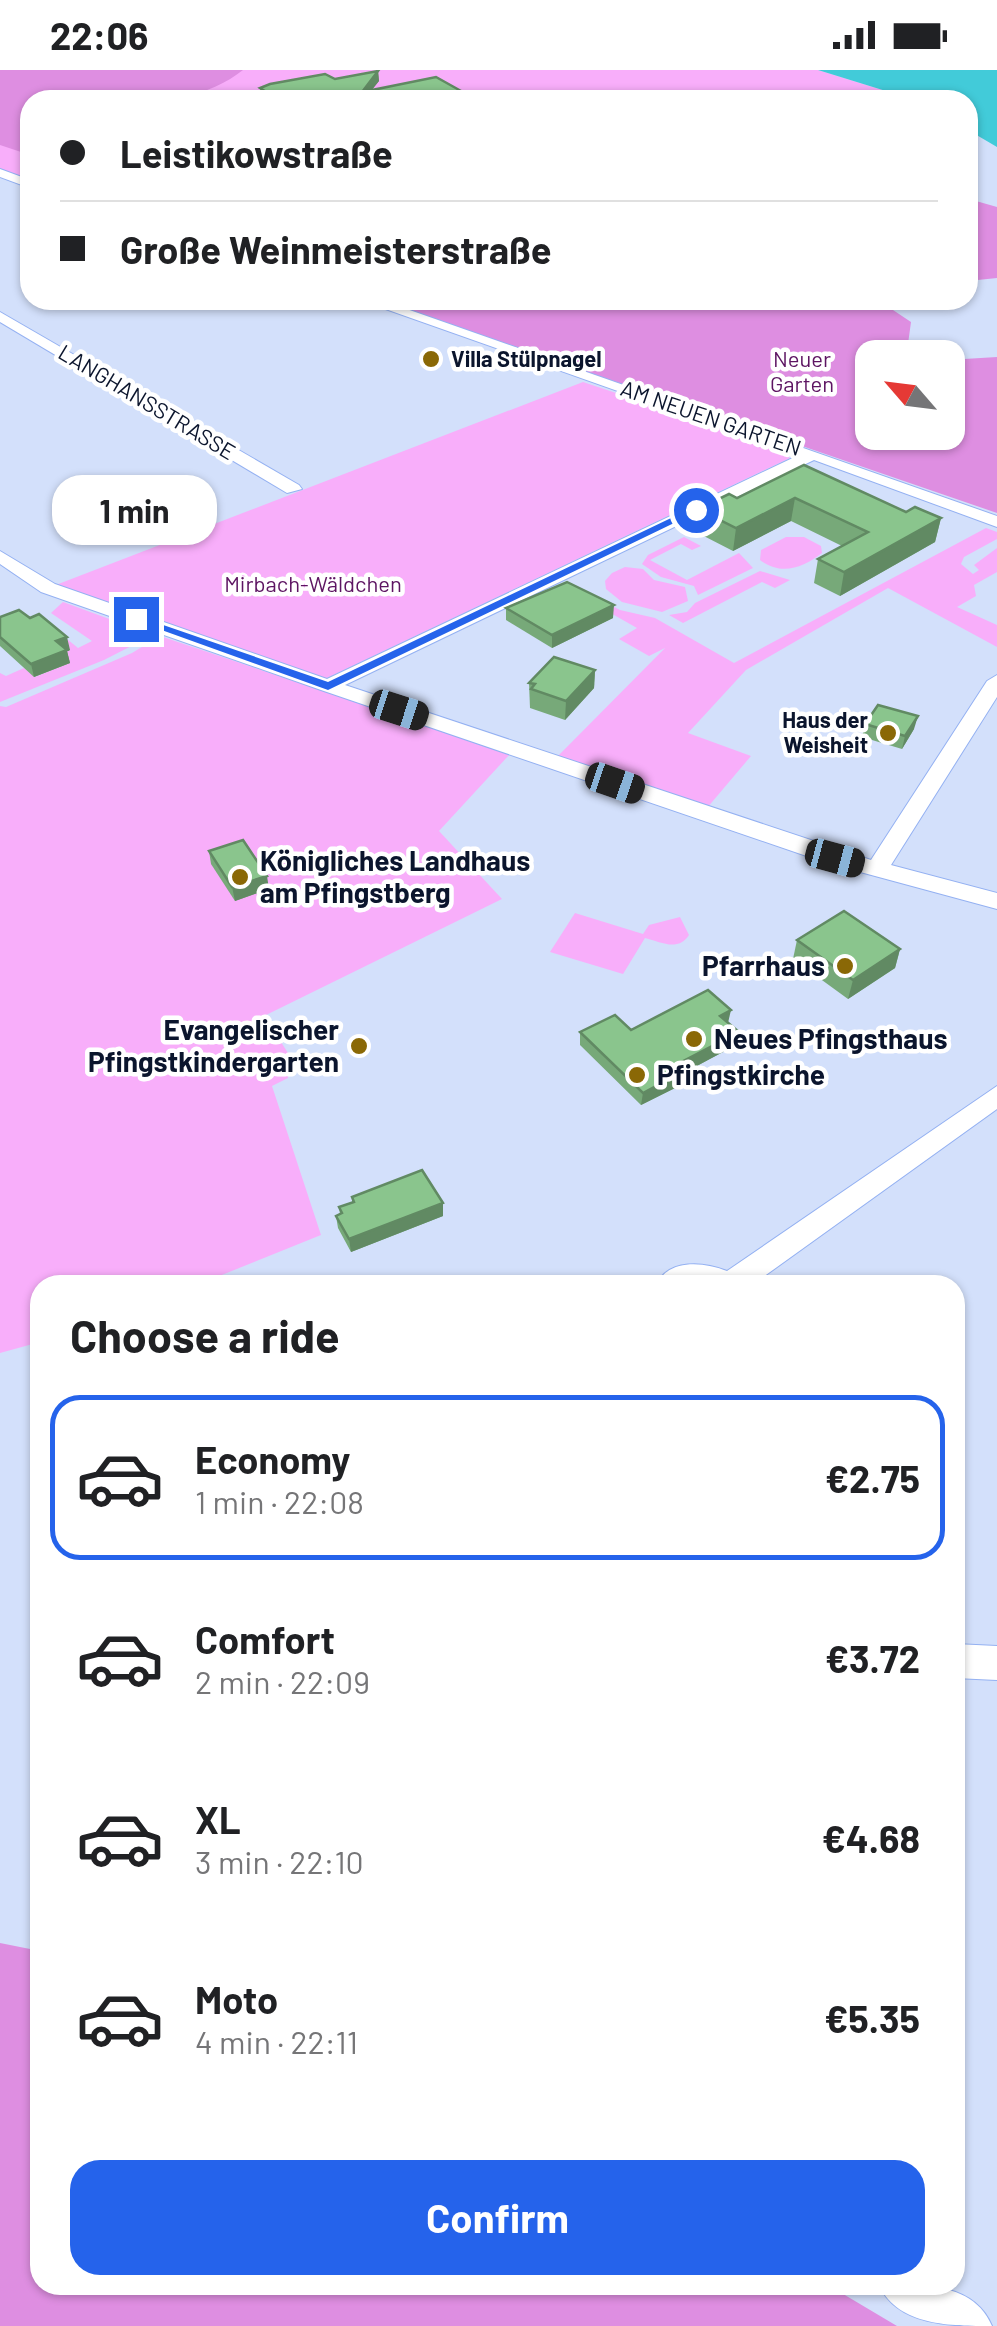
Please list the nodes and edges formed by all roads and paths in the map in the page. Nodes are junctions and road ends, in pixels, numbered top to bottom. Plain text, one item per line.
1 (396, 310) edge
2 (0, 316) edge
3 (813, 454) junction
4 (292, 489) dead end
5 (997, 522) edge
6 (0, 556) edge
7 (997, 681) edge
8 (328, 686) junction
9 (877, 870) junction
10 (997, 900) edge
11 (997, 1096) edge
12 (743, 1275) edge
13 (965, 1661) edge
14 (997, 1663) edge
15 (917, 2295) edge
16 (970, 2326) edge

1 - 3 street, AM NEUEN GARTEN
2 - 4 street, LANGHANSSTRASSE
3 - 5 street, AM NEUEN GARTEN
3 - 8 street
6 - 8 street
7 - 9 street
8 - 9 street
9 - 10 street
11 - 12 street
13 - 14 street
15 - 16 street

